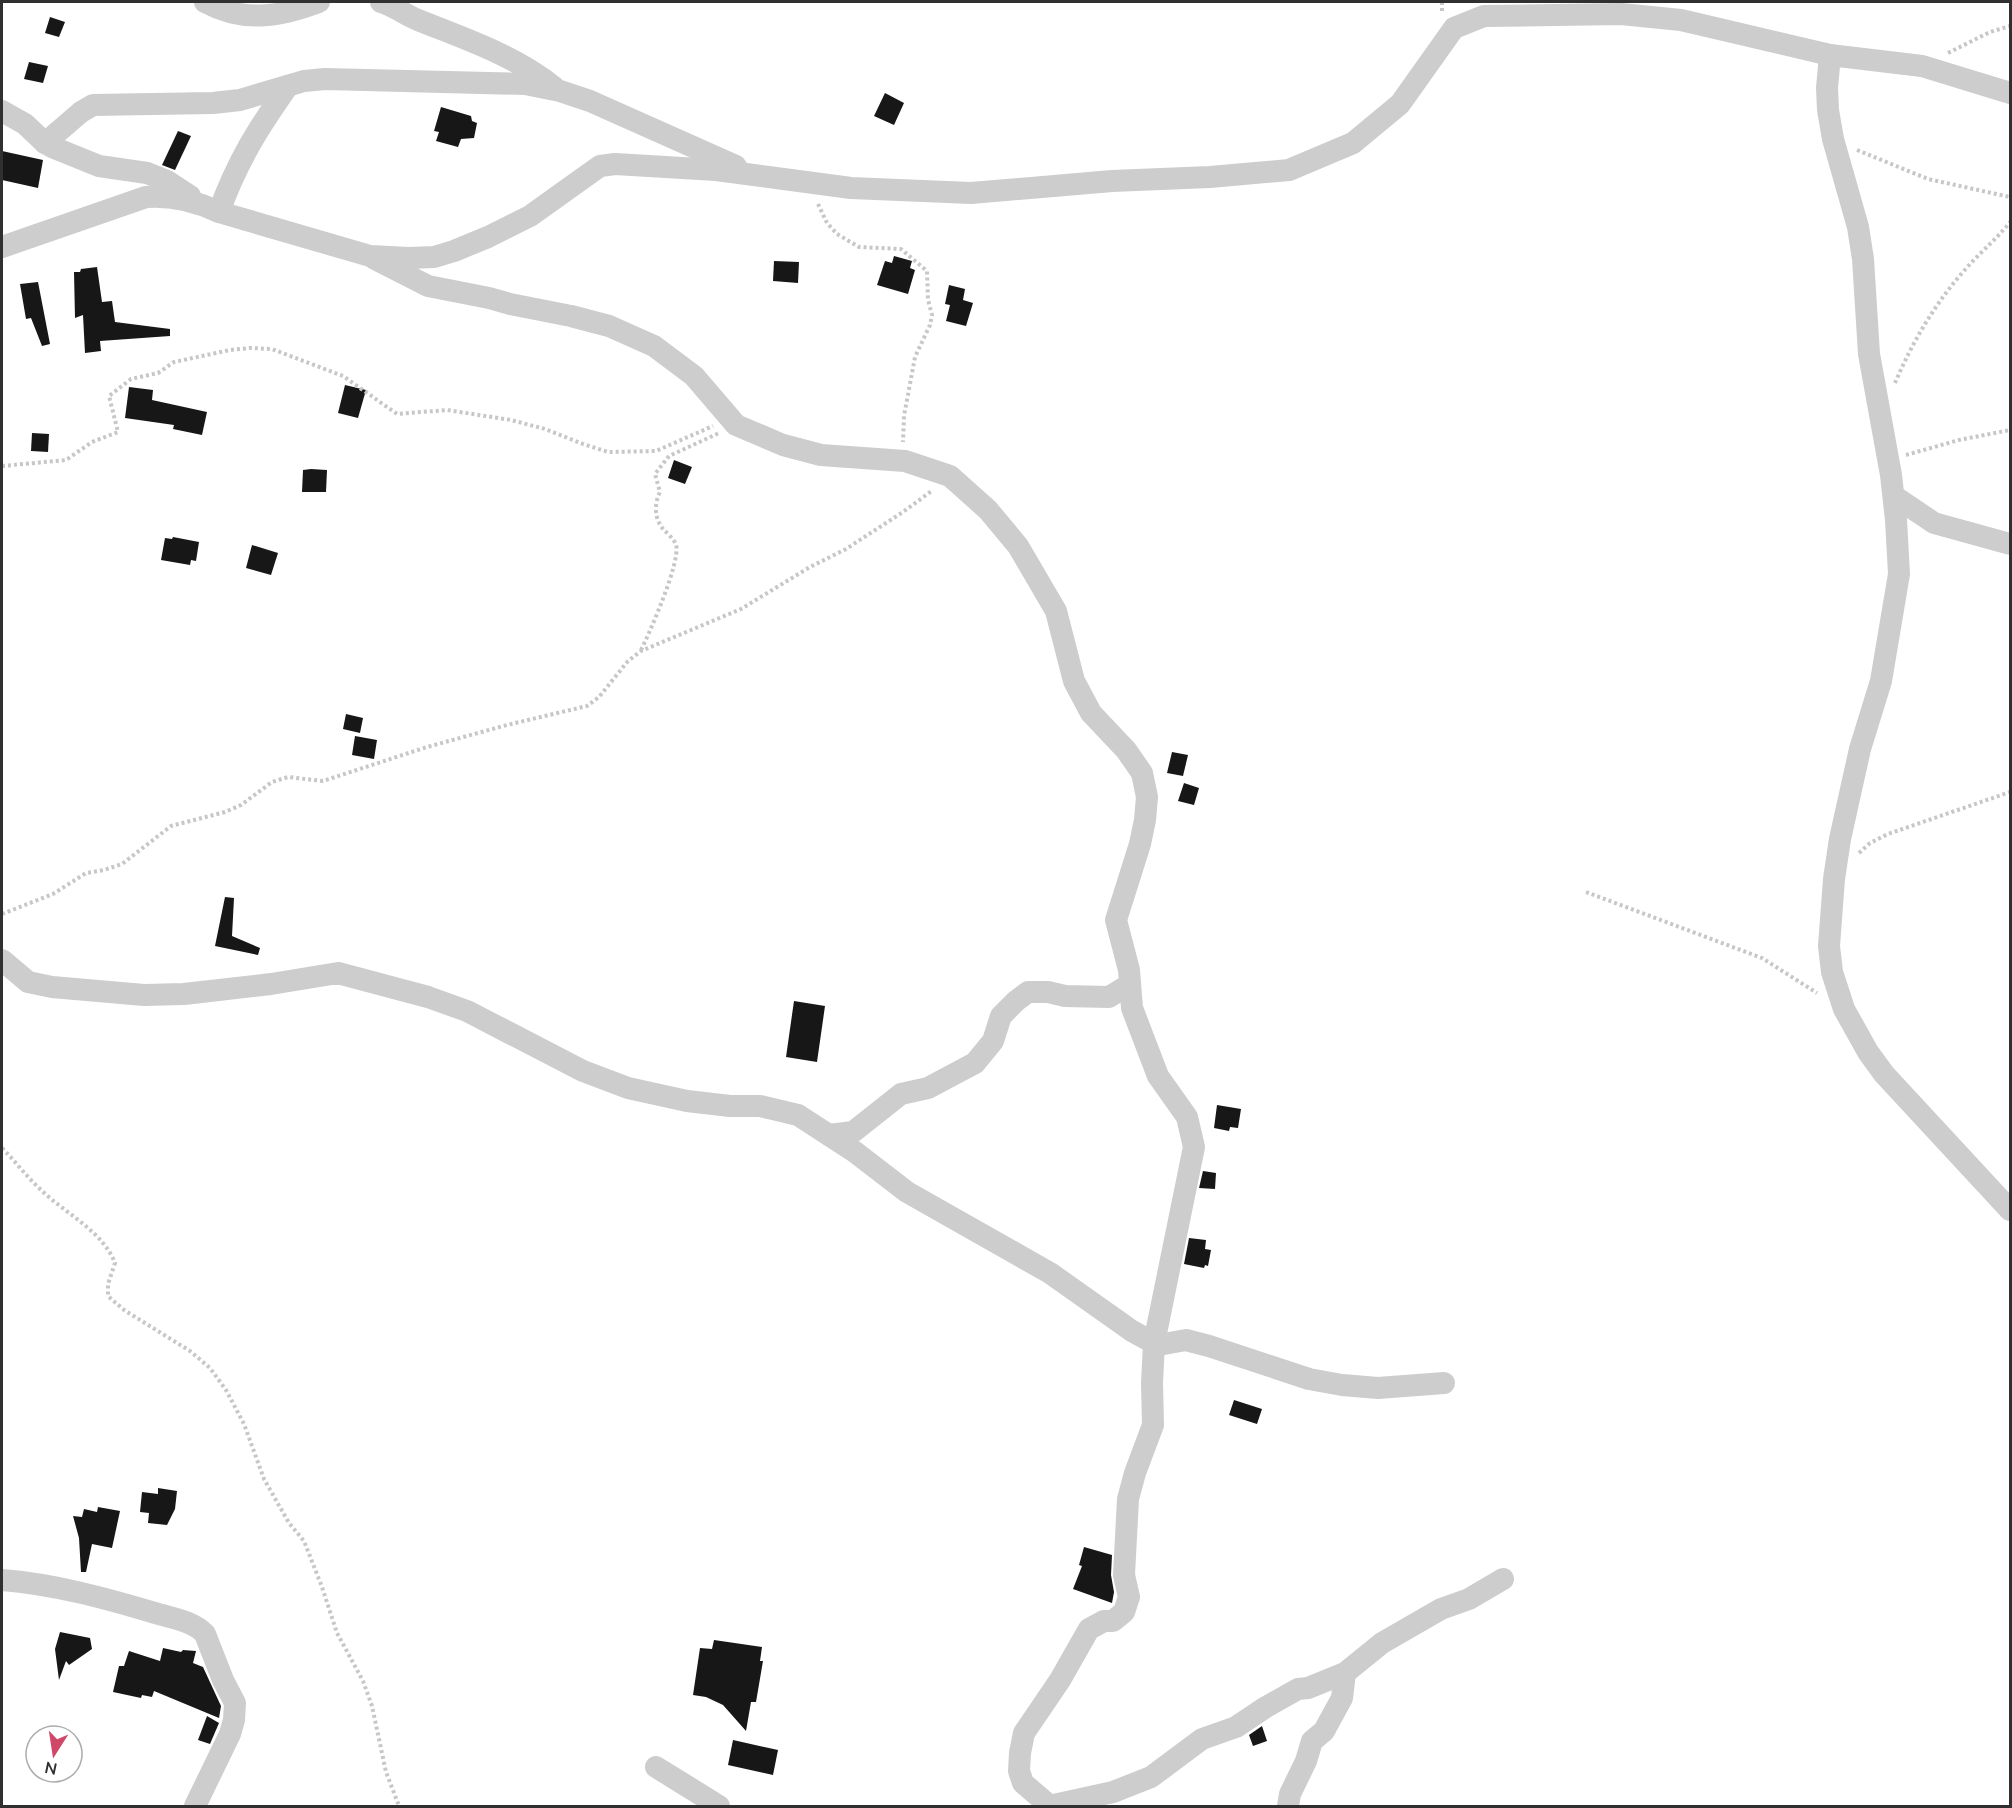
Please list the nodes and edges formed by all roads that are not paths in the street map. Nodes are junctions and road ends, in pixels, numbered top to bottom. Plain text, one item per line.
1 (205, 2) edge
2 (319, 2) edge
3 (381, 2) edge
4 (1830, 55) junction
5 (288, 87) junction
6 (560, 91) junction
7 (2010, 93) edge
8 (2, 111) edge
9 (45, 143) junction
10 (758, 176) junction
11 (212, 209) junction
12 (2, 247) edge
13 (370, 256) junction
14 (1893, 496) junction
15 (2010, 544) edge
16 (2, 960) edge
17 (1130, 984) junction
18 (829, 1135) junction
19 (2010, 1210) edge
20 (1154, 1343) junction
21 (1444, 1383) dead end
22 (1503, 1579) dead end
23 (2, 1580) edge
24 (1345, 1673) junction
25 (656, 1767) dead end
26 (195, 1806) edge
27 (719, 1806) edge
28 (1050, 1806) edge
29 (1288, 1806) edge

1 - 2 street
3 - 6 street
4 - 7 street
4 - 10 street
4 - 14 street
5 - 6 street
5 - 9 street
5 - 11 street
6 - 10 street
8 - 9 street
9 - 11 street
10 - 13 street
11 - 12 street
11 - 13 street
13 - 17 street
14 - 15 street
14 - 19 street
16 - 18 street
17 - 18 street
17 - 20 street
18 - 20 street
20 - 21 street
20 - 28 street
22 - 24 street
23 - 26 street
24 - 28 street
24 - 29 street
25 - 27 street

